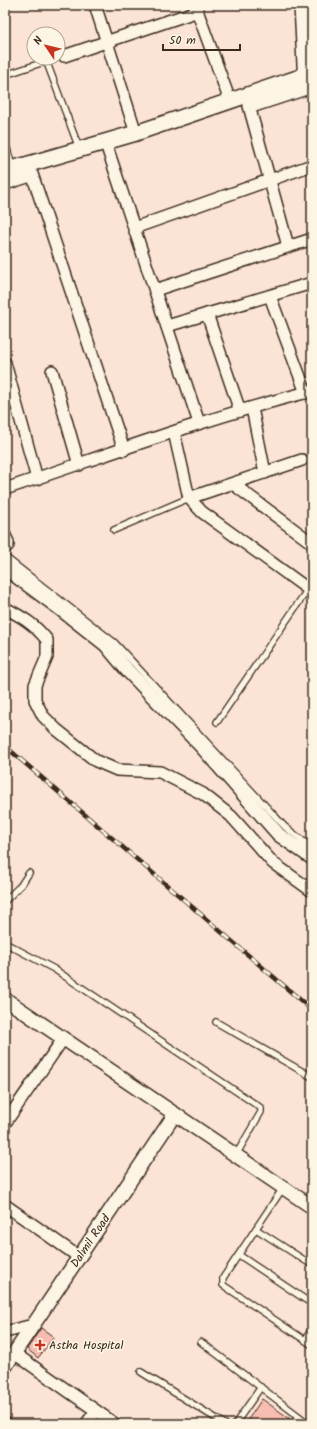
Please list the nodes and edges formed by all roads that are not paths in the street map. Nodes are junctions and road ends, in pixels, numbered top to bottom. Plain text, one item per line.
1 (95, 5) edge
2 (302, 5) edge
3 (196, 8) edge
4 (106, 41) junction
5 (66, 55) edge
6 (5, 75) edge
7 (309, 80) edge
8 (230, 101) junction
9 (250, 106) junction
10 (136, 133) junction
11 (5, 142) edge
12 (80, 149) junction
13 (108, 150) junction
14 (312, 165) edge
15 (9, 170) edge
16 (32, 174) junction
17 (270, 181) junction
18 (5, 182) edge
19 (134, 228) junction
20 (312, 239) edge
21 (288, 246) junction
22 (312, 283) edge
23 (155, 290) junction
24 (270, 296) junction
25 (207, 314) junction
26 (167, 326) junction
27 (5, 363) edge
28 (52, 371) dead end
29 (309, 392) edge
30 (252, 408) junction
31 (240, 411) junction
32 (199, 423) junction
33 (174, 432) junction
34 (124, 450) junction
35 (302, 460) dead end
36 (79, 465) junction
37 (265, 473) junction
38 (37, 479) junction
39 (233, 484) junction
40 (5, 489) edge
41 (189, 498) junction
42 (114, 530) dead end
43 (5, 536) edge
44 (312, 542) edge
45 (5, 548) edge
46 (5, 557) edge
47 (5, 568) edge
48 (311, 588) edge
49 (5, 608) edge
50 (217, 722) dead end
51 (312, 848) edge
52 (312, 858) edge
53 (29, 874) dead end
54 (312, 892) edge
55 (5, 901) edge
56 (5, 943) edge
57 (6, 1002) edge
58 (216, 1022) dead end
59 (63, 1039) junction
60 (312, 1077) edge
61 (9, 1109) edge
62 (175, 1114) junction
63 (5, 1123) edge
64 (235, 1155) junction
65 (283, 1188) junction
66 (5, 1205) edge
67 (312, 1207) edge
68 (256, 1229) junction
69 (239, 1255) junction
70 (79, 1257) junction
71 (312, 1265) edge
72 (312, 1304) edge
73 (33, 1325) junction
74 (312, 1329) edge
75 (5, 1330) edge
76 (305, 1340) junction
77 (202, 1342) dead end
78 (312, 1345) edge
79 (14, 1353) junction
80 (5, 1367) edge
81 (141, 1372) dead end
82 (261, 1387) junction
83 (96, 1411) junction
84 (298, 1416) junction
85 (86, 1424) edge
86 (115, 1424) edge
87 (225, 1424) edge
88 (235, 1424) edge
89 (293, 1424) edge
90 (309, 1424) edge

1 - 4 street
2 - 7 main road
3 - 4 street
3 - 8 street
4 - 5 street
4 - 10 street
6 - 12 lane
7 - 8 main road
7 - 9 main road
8 - 10 main road
9 - 13 main road
9 - 17 street
10 - 12 main road
11 - 15 lane
12 - 15 main road
13 - 16 main road
13 - 19 street
14 - 17 street
16 - 18 main road
16 - 34 street
17 - 19 street
17 - 21 street
19 - 23 street
20 - 21 street
21 - 23 street
22 - 24 street
23 - 26 street
24 - 25 street
24 - 29 street
25 - 26 street
25 - 31 street
26 - 32 street
27 - 38 street
28 - 36 street
29 - 30 street
30 - 31 street
30 - 37 street
31 - 32 street
32 - 33 street
33 - 34 street
33 - 41 street
34 - 36 street
35 - 37 street
36 - 38 street
37 - 39 street
38 - 40 street
39 - 41 street
39 - 44 street
41 - 42 lane
41 - 48 street
43 - 45 street
46 - 51 lane
47 - 52 street
48 - 50 lane
49 - 54 street
53 - 55 lane
56 - 64 lane
57 - 59 street
58 - 60 lane
59 - 61 street
59 - 62 street
61 - 63 street
62 - 64 street
62 - 70 street, Dalmil Road
64 - 65 street
65 - 67 street
65 - 68 lane
66 - 70 street
68 - 69 lane
68 - 71 lane
69 - 72 lane
69 - 76 lane
70 - 73 street, Dalmil Road
73 - 75 street
73 - 79 street, Dalmil Road
74 - 76 lane
76 - 78 lane
77 - 82 lane
79 - 80 street, Dalmil Road
79 - 83 street
81 - 87 lane
82 - 84 lane
82 - 88 lane
83 - 85 street
83 - 86 street
84 - 89 lane
84 - 90 lane

